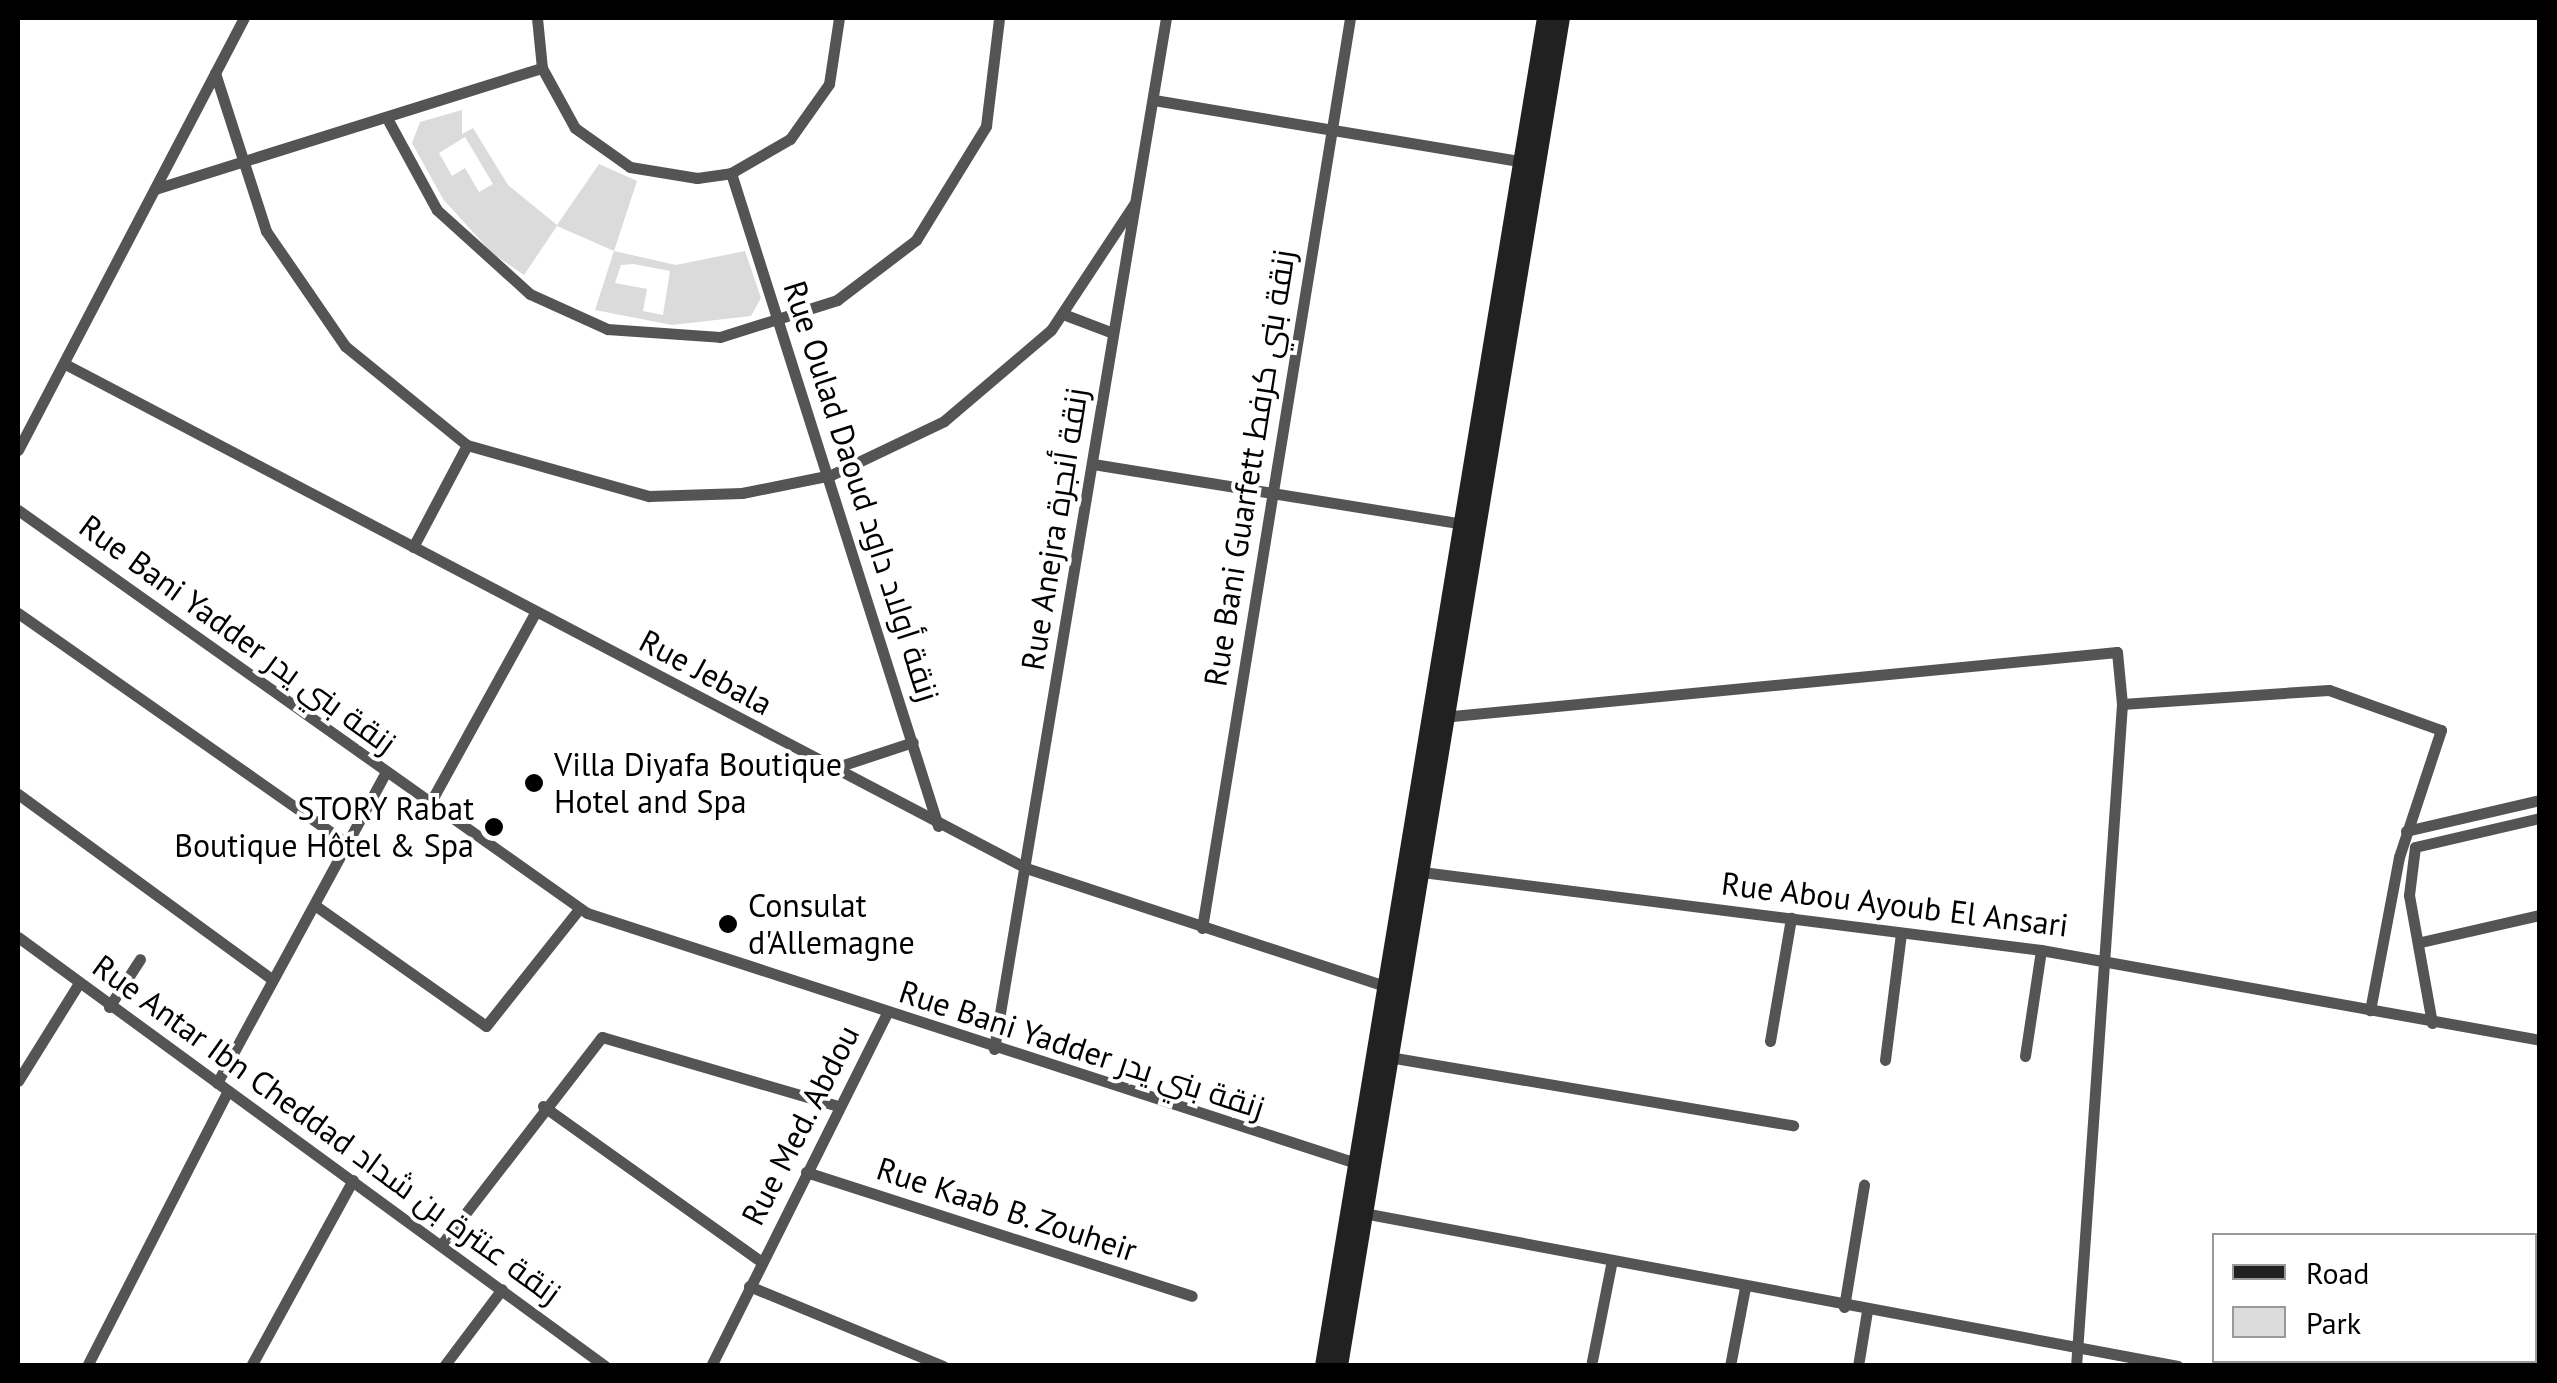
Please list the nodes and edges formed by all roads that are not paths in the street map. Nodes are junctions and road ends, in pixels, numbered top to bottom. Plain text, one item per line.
1 (244, 18) edge
2 (537, 18) edge
3 (839, 18) edge
4 (999, 18) edge
5 (1166, 18) edge
6 (1350, 18) edge
7 (1546, 18) edge
8 (1561, 18) edge
9 (542, 68) junction
10 (215, 73) junction
11 (1154, 100) junction
12 (389, 122) junction
13 (1334, 130) junction
14 (1531, 163) junction
15 (240, 166) junction
16 (731, 173) junction
17 (156, 189) junction
18 (1134, 204) junction
19 (1063, 314) junction
20 (780, 324) junction
21 (1113, 333) junction
22 (64, 364) junction
23 (467, 445) junction
24 (18, 450) edge
25 (1093, 464) junction
26 (831, 475) junction
27 (1271, 494) junction
28 (18, 510) edge
29 (1474, 526) junction
30 (412, 547) junction
31 (18, 613) edge
32 (536, 613) junction
33 (2122, 704) junction
34 (1443, 717) junction
35 (913, 742) junction
36 (831, 770) junction
37 (385, 774) junction
38 (18, 794) edge
39 (2540, 800) edge
40 (429, 805) junction
41 (2540, 818) edge
42 (938, 826) junction
43 (2406, 830) junction
44 (348, 844) junction
45 (1026, 868) junction
46 (1417, 871) junction
47 (316, 906) junction
48 (579, 909) junction
49 (2540, 914) edge
50 (1791, 918) junction
51 (1202, 928) junction
52 (1901, 933) junction
53 (18, 937) edge
54 (2421, 942) junction
55 (2041, 950) junction
56 (140, 959) dead end
57 (2100, 960) junction
58 (270, 978) junction
59 (80, 983) junction
60 (1396, 989) junction
61 (109, 1006) junction
62 (2370, 1010) junction
63 (887, 1014) junction
64 (2432, 1023) junction
65 (1770, 1040) dead end
66 (2540, 1040) edge
67 (994, 1049) junction
68 (1384, 1056) junction
69 (2025, 1056) dead end
70 (1885, 1060) dead end
71 (18, 1081) edge
72 (222, 1087) junction
73 (543, 1106) junction
74 (838, 1106) junction
75 (1793, 1125) dead end
76 (1364, 1166) junction
77 (806, 1172) junction
78 (352, 1180) junction
79 (1864, 1185) dead end
80 (1356, 1212) junction
81 (441, 1246) junction
82 (1612, 1260) junction
83 (762, 1262) junction
84 (749, 1286) junction
85 (1744, 1287) junction
86 (502, 1290) junction
87 (1192, 1296) dead end
88 (1844, 1307) junction
89 (1867, 1312) junction
90 (2077, 1348) junction
91 (87, 1366) edge
92 (251, 1366) edge
93 (444, 1366) edge
94 (605, 1366) edge
95 (710, 1366) edge
96 (943, 1366) edge
97 (1324, 1366) edge
98 (1339, 1366) edge
99 (1591, 1366) edge
100 (1730, 1366) edge
101 (1858, 1366) edge
102 (2076, 1366) edge
103 (2178, 1366) edge

1 - 10 street
2 - 9 street
3 - 16 street
4 - 20 street
5 - 11 street, Rue Anejra زنقة أنجرة
6 - 13 street, Rue Bani Guarfett زنقة بني كرفط
7 - 14 street
8 - 14 street
9 - 12 street
9 - 16 street
10 - 15 street
10 - 17 street
11 - 13 street
11 - 18 street, Rue Anejra زنقة أنجرة
12 - 15 street
12 - 20 street
13 - 14 street
13 - 27 street, Rue Bani Guarfett زنقة بني كرفط
14 - 29 street
15 - 17 street
15 - 23 street
16 - 20 street, Rue Oulad Daoud زنقة أولاد داود
17 - 22 street
18 - 19 street
18 - 21 street, Rue Anejra زنقة أنجرة
19 - 21 street
19 - 26 street
20 - 26 street, Rue Oulad Daoud زنقة أولاد داود
21 - 25 street, Rue Anejra زنقة أنجرة
22 - 24 street
22 - 30 street, Rue Jebala
23 - 26 street
23 - 30 street
25 - 27 street
25 - 45 street, Rue Anejra زنقة أنجرة
26 - 35 street, Rue Oulad Daoud زنقة أولاد داود
27 - 29 street
27 - 51 street, Rue Bani Guarfett زنقة بني كرفط
28 - 37 street, Rue Bani Yadder زنقة بني يدر
29 - 34 street
30 - 32 street, Rue Jebala
31 - 44 street
32 - 36 street, Rue Jebala
32 - 40 street
33 - 34 street
33 - 43 street
33 - 57 street
34 - 46 street
35 - 36 street
35 - 42 street, Rue Oulad Daoud زنقة أولاد داود
36 - 42 street, Rue Jebala
37 - 40 street, Rue Bani Yadder زنقة بني يدر
37 - 44 street
38 - 58 street
39 - 43 street
40 - 48 street, Rue Bani Yadder زنقة بني يدر
41 - 54 street
42 - 45 street, Rue Jebala
43 - 62 street
44 - 47 street
45 - 51 street, Rue Jebala
45 - 67 street, Rue Anejra زنقة أنجرة
46 - 50 street, Rue Abou Ayoub El Ansari
46 - 60 street
47 - 48 street
47 - 58 street
48 - 63 street, Rue Bani Yadder زنقة بني يدر
49 - 54 street
50 - 52 street, Rue Abou Ayoub El Ansari
50 - 65 street
51 - 60 street, Rue Jebala
52 - 55 street, Rue Abou Ayoub El Ansari
52 - 70 street
53 - 59 street, Rue Antar Ibn Cheddad زنقة عنترة بن شداد
54 - 64 street
55 - 57 street, Rue Abou Ayoub El Ansari
55 - 69 street
56 - 61 street
57 - 62 street, Rue Abou Ayoub El Ansari
57 - 90 street
58 - 72 street
59 - 61 street, Rue Antar Ibn Cheddad زنقة عنترة بن شداد
59 - 71 street
60 - 68 street
61 - 72 street, Rue Antar Ibn Cheddad زنقة عنترة بن شداد
62 - 64 street, Rue Abou Ayoub El Ansari
63 - 67 street, Rue Bani Yadder زنقة بني يدر
63 - 74 street, Rue Med. Abdou
64 - 66 street, Rue Abou Ayoub El Ansari
67 - 76 street, Rue Bani Yadder زنقة بني يدر
68 - 75 street
68 - 76 street
72 - 78 street, Rue Antar Ibn Cheddad زنقة عنترة بن شداد
72 - 91 street
73 - 74 street
73 - 81 street
73 - 83 street, Rue Med. Abdou
74 - 77 street, Rue Med. Abdou
76 - 80 street
77 - 83 street, Rue Med. Abdou
77 - 87 street, Rue Kaab B. Zouheir
78 - 81 street, Rue Antar Ibn Cheddad زنقة عنترة بن شداد
78 - 92 street
79 - 88 street
80 - 82 street
80 - 97 street
80 - 98 street
81 - 86 street, Rue Antar Ibn Cheddad زنقة عنترة بن شداد
82 - 85 street
82 - 99 street
83 - 84 street, Rue Med. Abdou
84 - 95 street, Rue Med. Abdou
84 - 96 street
85 - 88 street
85 - 100 street
86 - 93 street
86 - 94 street, Rue Antar Ibn Cheddad زنقة عنترة بن شداد
88 - 89 street
89 - 90 street
89 - 101 street
90 - 102 street
90 - 103 street

